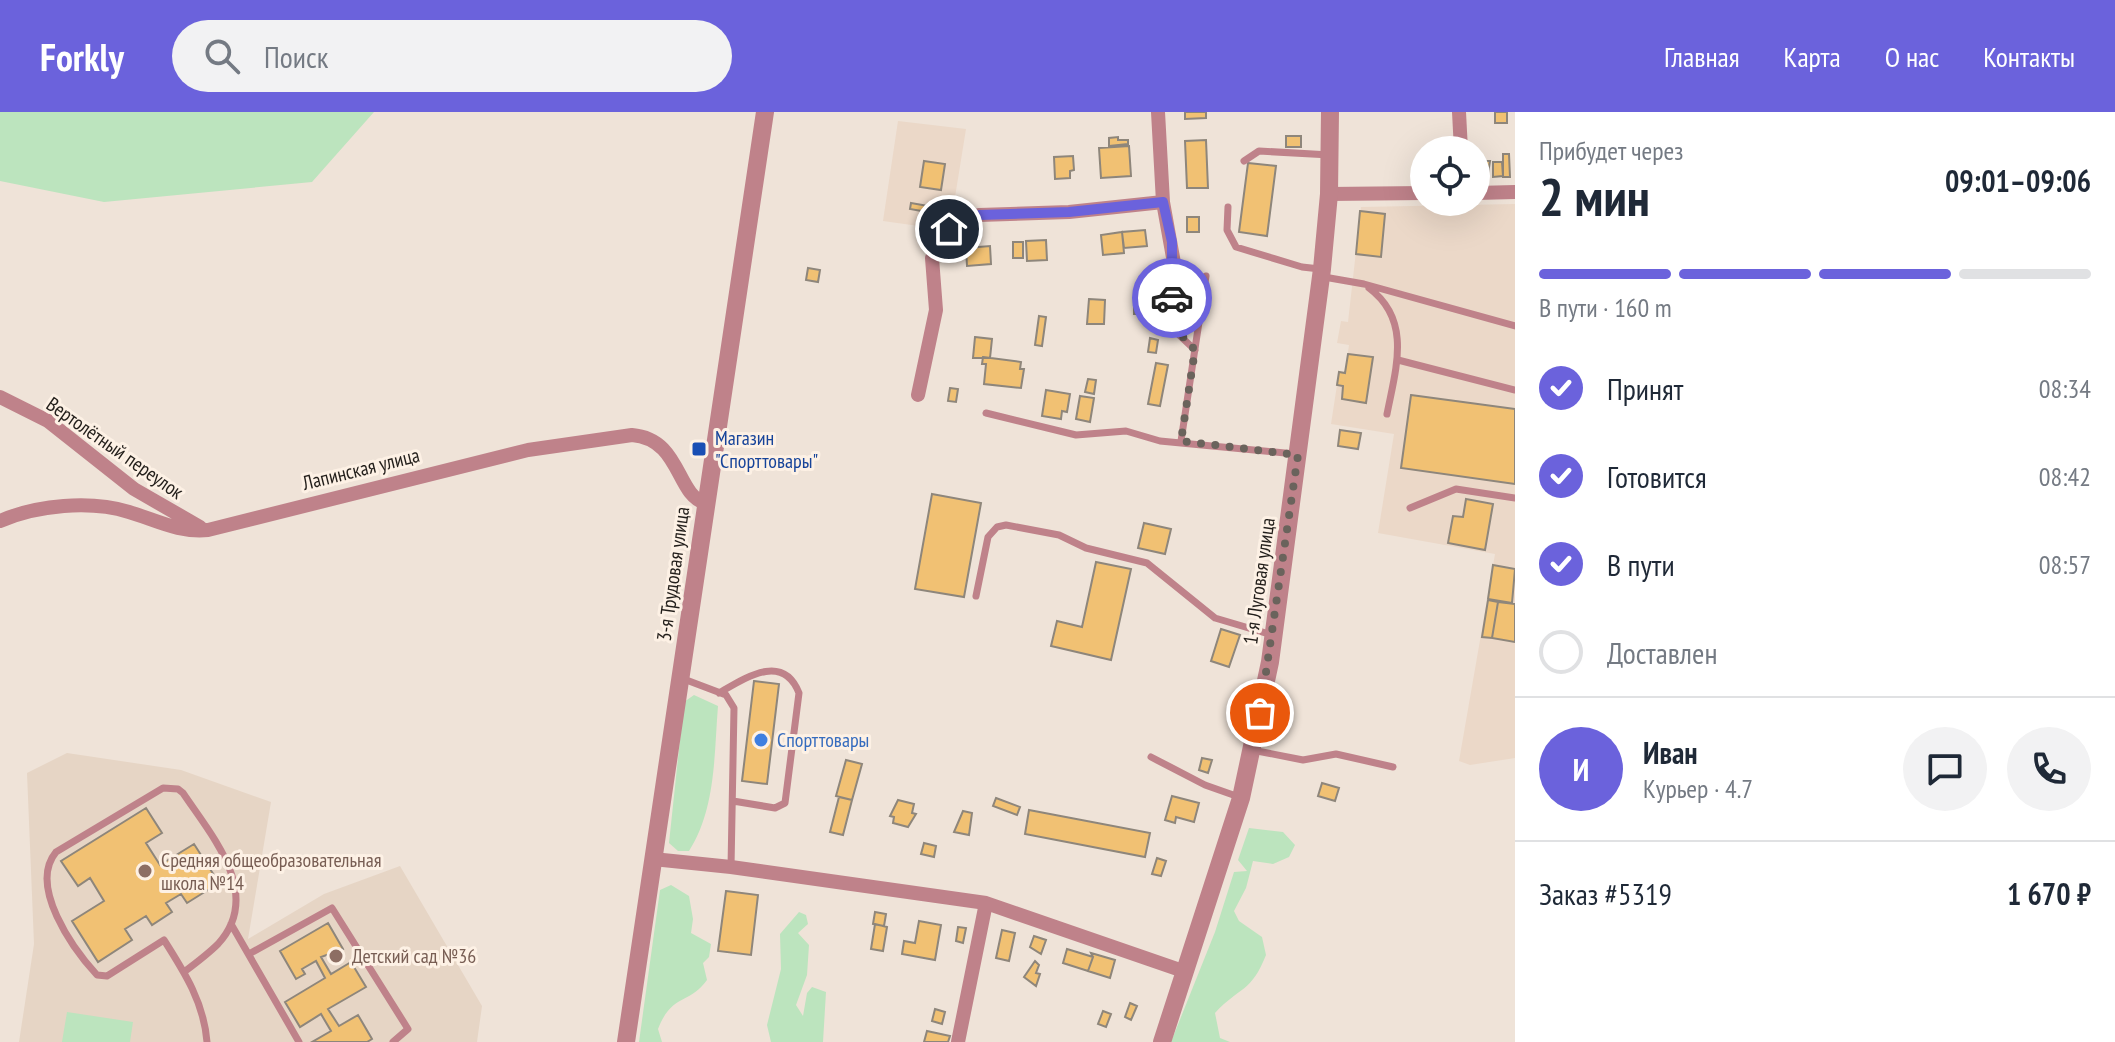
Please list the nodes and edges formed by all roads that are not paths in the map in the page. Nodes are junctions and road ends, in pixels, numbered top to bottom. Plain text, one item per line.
1 (765, 112) edge
2 (1158, 112) edge
3 (1330, 112) edge
4 (1459, 112) edge
5 (1460, 136) edge
6 (1330, 155) junction
7 (1244, 161) dead end
8 (1515, 192) edge
9 (1410, 193) edge
10 (1490, 193) edge
11 (1329, 194) junction
12 (1163, 202) junction
13 (1228, 207) dead end
14 (1322, 273) junction
15 (1206, 276) dead end
16 (1364, 284) junction
17 (1171, 320) joint
18 (1515, 326) edge
19 (1195, 350) junction
20 (1398, 360) junction
21 (1515, 390) edge
22 (918, 395) dead end
23 (0, 397) edge
24 (986, 413) dead end
25 (1387, 414) dead end
26 (1181, 441) junction
27 (1298, 455) junction
28 (1515, 498) edge
29 (705, 503) junction
30 (1410, 508) dead end
31 (0, 521) edge
32 (208, 530) junction
33 (976, 596) dead end
34 (1274, 635) junction
35 (681, 678) junction
36 (719, 693) junction
37 (1252, 750) junction
38 (1151, 757) dead end
39 (1393, 767) dead end
40 (1241, 798) junction
41 (733, 801) junction
42 (653, 859) junction
43 (731, 867) junction
44 (986, 903) junction
45 (231, 924) junction
46 (249, 954) junction
47 (184, 972) junction
48 (1186, 972) junction
49 (207, 1042) edge
50 (299, 1042) edge
51 (393, 1042) edge
52 (626, 1042) edge
53 (958, 1042) edge
54 (1162, 1042) edge

1 - 29 street, 3-я Трудовая улица
2 - 12 street
3 - 6 street, 1-я Луговая улица
4 - 5 street
6 - 7 lane
6 - 11 street, 1-я Луговая улица
8 - 10 street
9 - 11 street
11 - 14 street, 1-я Луговая улица
12 - 17 street
12 - 22 street
13 - 14 lane
14 - 16 lane
14 - 27 street, 1-я Луговая улица
15 - 19 lane
16 - 18 lane
16 - 20 lane
17 - 19 lane
19 - 26 lane
20 - 21 lane
20 - 25 lane
23 - 32 street, Вертолётный переулок
24 - 26 lane
26 - 27 lane
27 - 34 street, 1-я Луговая улица
28 - 30 lane
29 - 32 street, Лапинская улица
29 - 35 street, 3-я Трудовая улица
31 - 32 street, Лапинская улица
33 - 34 lane
34 - 37 street, 1-я Луговая улица
35 - 36 lane
35 - 42 street, 3-я Трудовая улица
36 - 41 lane
36 - 41 lane
37 - 39 lane
37 - 40 street, 1-я Луговая улица
38 - 40 lane
40 - 48 street, 1-я Луговая улица
41 - 43 lane
42 - 43 street
42 - 52 street, 3-я Трудовая улица
43 - 44 street
44 - 48 street
44 - 53 street
45 - 46 lane
45 - 47 lane
45 - 47 lane
46 - 50 lane
46 - 51 lane
47 - 49 lane
48 - 54 street, 1-я Луговая улица

